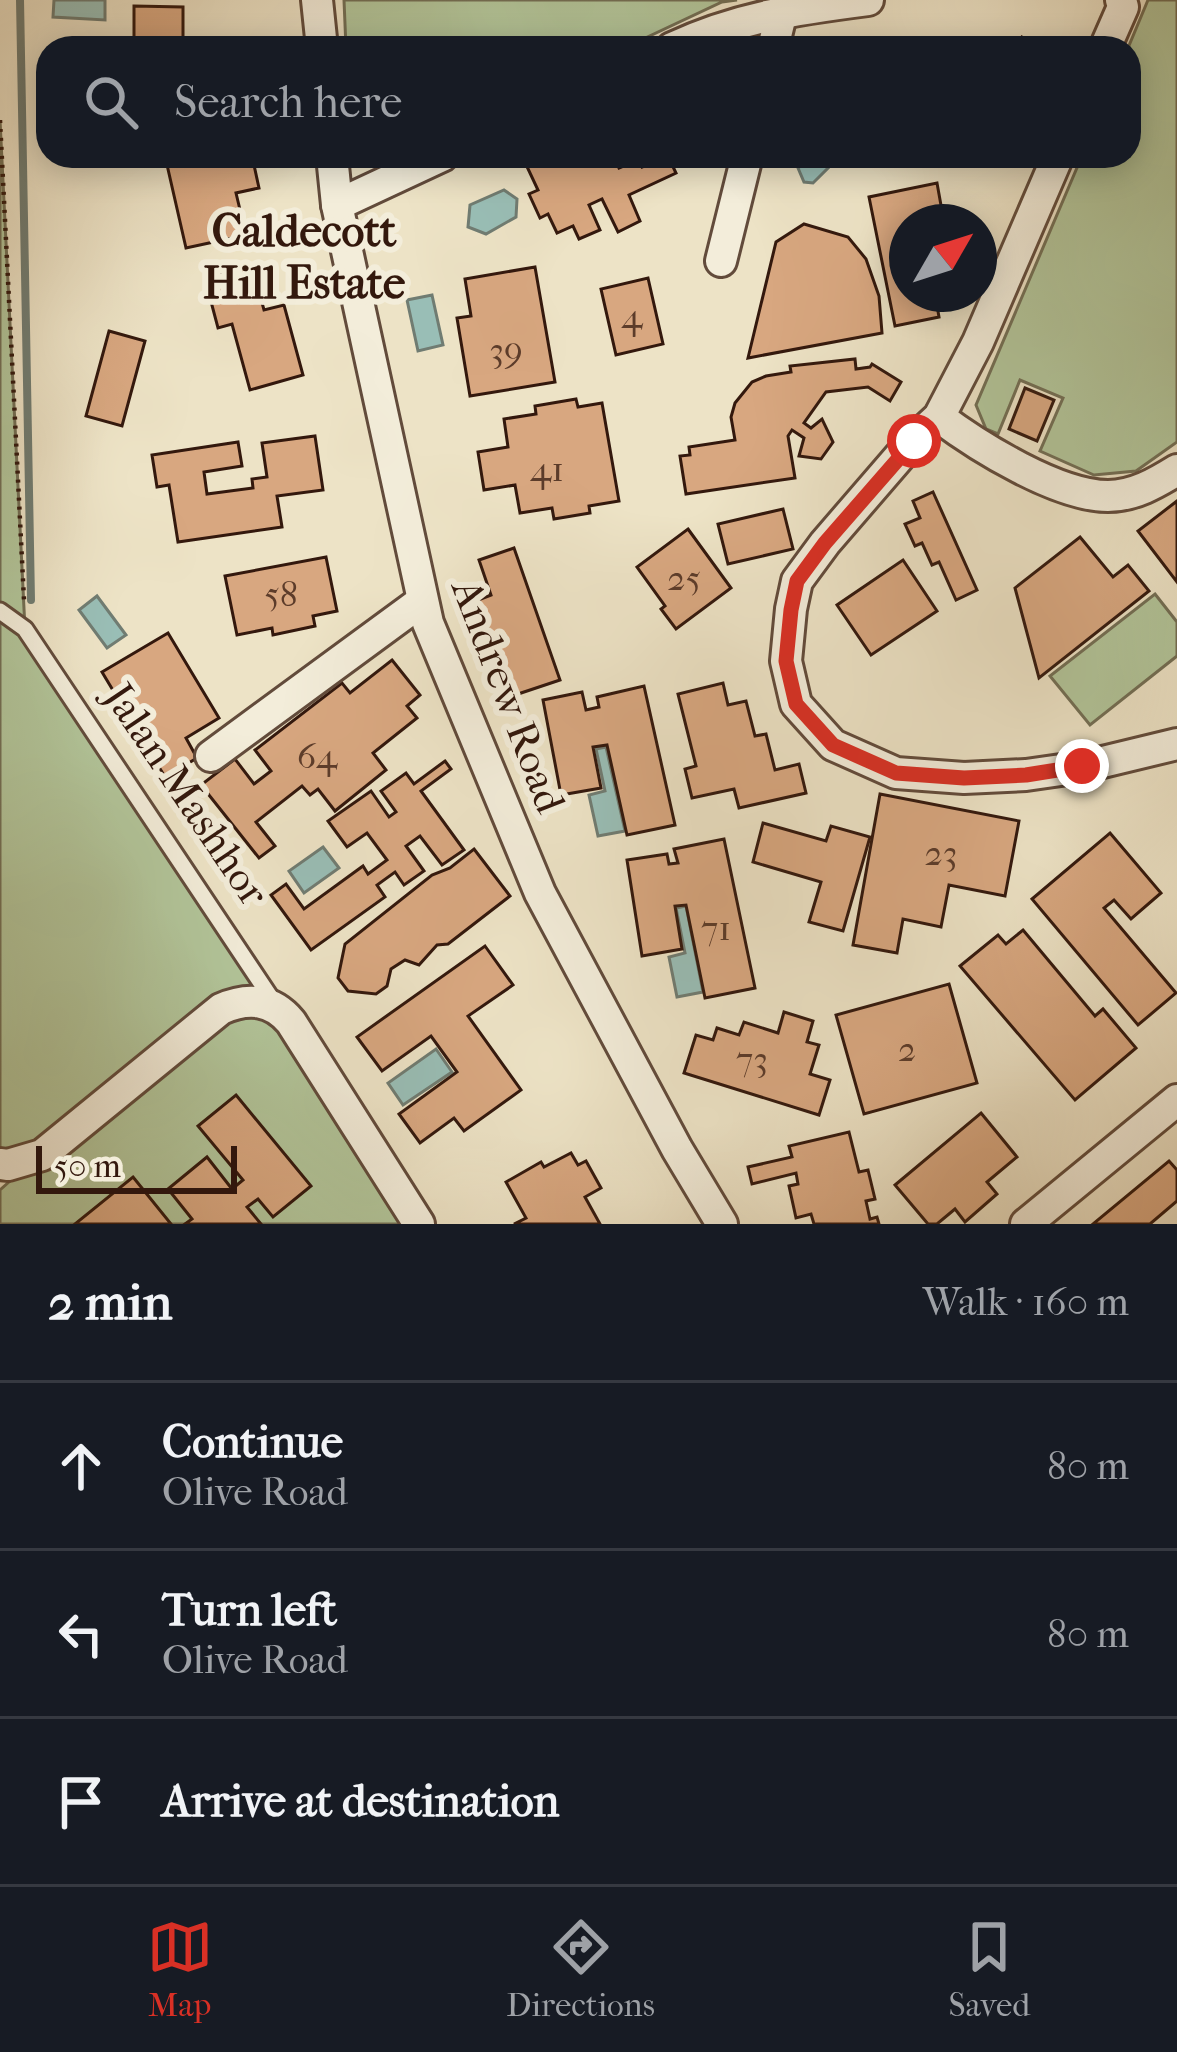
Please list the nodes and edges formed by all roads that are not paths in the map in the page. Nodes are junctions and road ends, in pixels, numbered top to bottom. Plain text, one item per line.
1 (317, 0) edge
2 (868, 0) edge
3 (1122, 4) edge
4 (782, 11) junction
5 (321, 36) edge
6 (699, 36) edge
7 (776, 36) edge
8 (1110, 36) edge
9 (333, 168) edge
10 (417, 168) edge
11 (744, 168) edge
12 (1053, 168) edge
13 (337, 206) junction
14 (721, 261) dead end
15 (939, 417) junction
16 (1177, 470) edge
17 (422, 601) junction
18 (0, 611) edge
19 (1177, 744) edge
20 (211, 756) dead end
21 (278, 1008) junction
22 (1177, 1100) edge
23 (0, 1164) edge
24 (419, 1224) edge
25 (722, 1224) edge
26 (1026, 1224) edge

1 - 5 street
2 - 4 street
3 - 8 street
4 - 6 street
4 - 7 street
9 - 13 street, Andrew Road
10 - 13 street
11 - 14 street
12 - 15 street
13 - 17 street, Andrew Road
15 - 16 street
15 - 19 street
17 - 20 street
17 - 25 street, Andrew Road
18 - 21 lane, Jalan Mashhor
21 - 23 street
21 - 24 street, Jalan Mashhor
22 - 26 street

